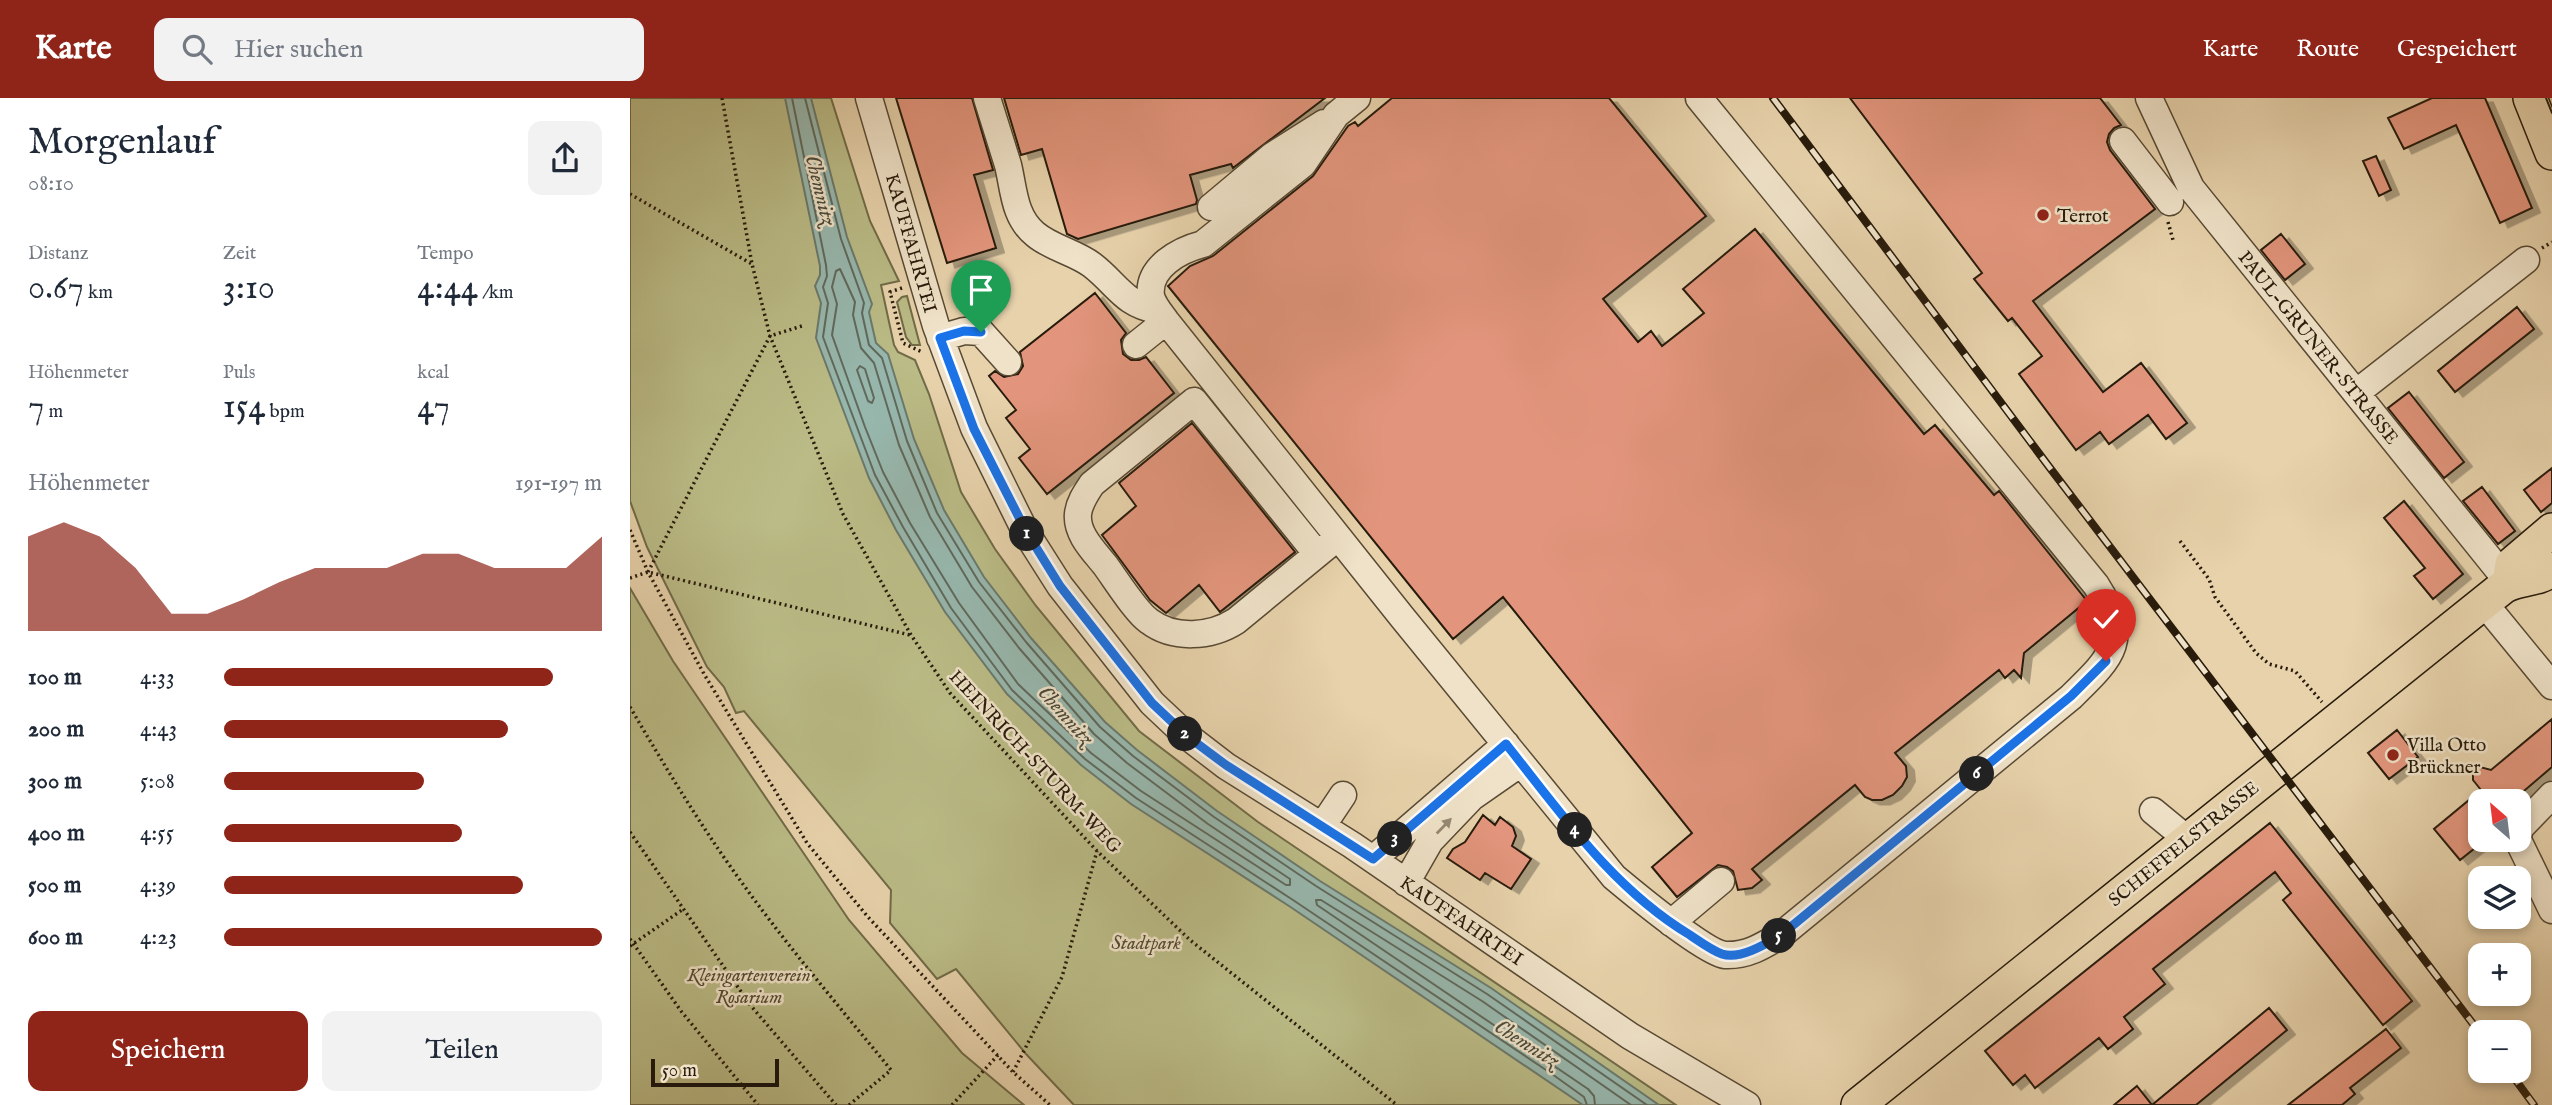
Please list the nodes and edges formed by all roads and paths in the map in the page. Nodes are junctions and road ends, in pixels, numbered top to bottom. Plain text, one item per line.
1 (722, 98) edge
2 (869, 98) edge
3 (987, 98) edge
4 (1357, 98) edge
5 (1699, 98) edge
6 (2149, 98) edge
7 (2530, 98) edge
8 (1336, 116) junction
9 (2123, 141) dead end
10 (2552, 153) edge
11 (630, 194) edge
12 (2171, 202) dead end
13 (1211, 207) dead end
14 (2526, 260) dead end
15 (752, 264) junction
16 (908, 287) dead end
17 (1162, 315) junction
18 (805, 325) dead end
19 (770, 336) junction
20 (1136, 345) dead end
21 (934, 346) junction
22 (1008, 362) dead end
23 (2356, 393) junction
24 (1274, 456) junction
25 (1252, 473) junction
26 (630, 530) edge
27 (2552, 530) edge
28 (1338, 537) junction
29 (2180, 541) dead end
30 (1317, 554) junction
31 (2552, 569) edge
32 (648, 572) junction
33 (630, 578) edge
34 (2496, 593) junction
35 (911, 635) junction
36 (2552, 686) edge
37 (630, 706) edge
38 (2336, 720) junction
39 (1513, 754) junction
40 (1343, 795) dead end
41 (2552, 795) edge
42 (2153, 811) dead end
43 (2531, 817) edge
44 (1323, 825) junction
45 (630, 832) edge
46 (2187, 839) junction
47 (1097, 851) junction
48 (2524, 852) edge
49 (1373, 859) junction
50 (1721, 881) dead end
51 (1406, 883) junction
52 (682, 910) junction
53 (2552, 910) edge
54 (1671, 923) junction
55 (631, 943) edge
56 (998, 1055) junction
57 (1013, 1072) junction
58 (758, 1105) edge
59 (836, 1105) edge
60 (849, 1105) edge
61 (952, 1105) edge
62 (1050, 1105) edge
63 (1397, 1105) edge
64 (1747, 1105) edge
65 (1858, 1105) edge

1 - 15 path, HEINRICH-STURM-WEG
2 - 21 street, KAUFFAHRTEI
3 - 17 street
4 - 8 street
5 - 54 street
6 - 23 street, PAUL-GRUNER-STRASSE
7 - 10 main road
8 - 13 street
8 - 17 street
9 - 12 street
11 - 15 path
14 - 23 street
15 - 19 path, HEINRICH-STURM-WEG
16 - 21 path
17 - 20 street
17 - 24 street
18 - 19 path
19 - 32 path
19 - 35 path, HEINRICH-STURM-WEG
21 - 22 street
21 - 44 street, KAUFFAHRTEI
23 - 34 street, PAUL-GRUNER-STRASSE
24 - 25 street
24 - 28 street
25 - 30 street
25 - 30 street
26 - 32 path
27 - 34 main road, SCHEFFELSTRASSE
28 - 30 street
28 - 39 street
29 - 38 path
31 - 34 main road, SCHEFFELSTRASSE
32 - 33 path
32 - 35 path
32 - 56 path
34 - 36 street, PAUL-GRUNER-STRASSE
34 - 38 main road, SCHEFFELSTRASSE
35 - 47 path, HEINRICH-STURM-WEG
37 - 60 path
38 - 46 main road, SCHEFFELSTRASSE
39 - 49 street
51 -> 39 street
39 - 54 street
40 - 44 street
41 - 43 street
42 - 46 street
44 - 49 street, KAUFFAHRTEI
45 - 52 path
46 - 65 main road, SCHEFFELSTRASSE
47 - 57 path
47 - 63 path, HEINRICH-STURM-WEG
48 - 53 street
49 - 51 street, KAUFFAHRTEI
50 - 54 street
51 - 64 street, KAUFFAHRTEI
52 - 55 path
52 - 59 path
55 - 58 path
56 - 57 path
56 - 61 path
57 - 62 path

